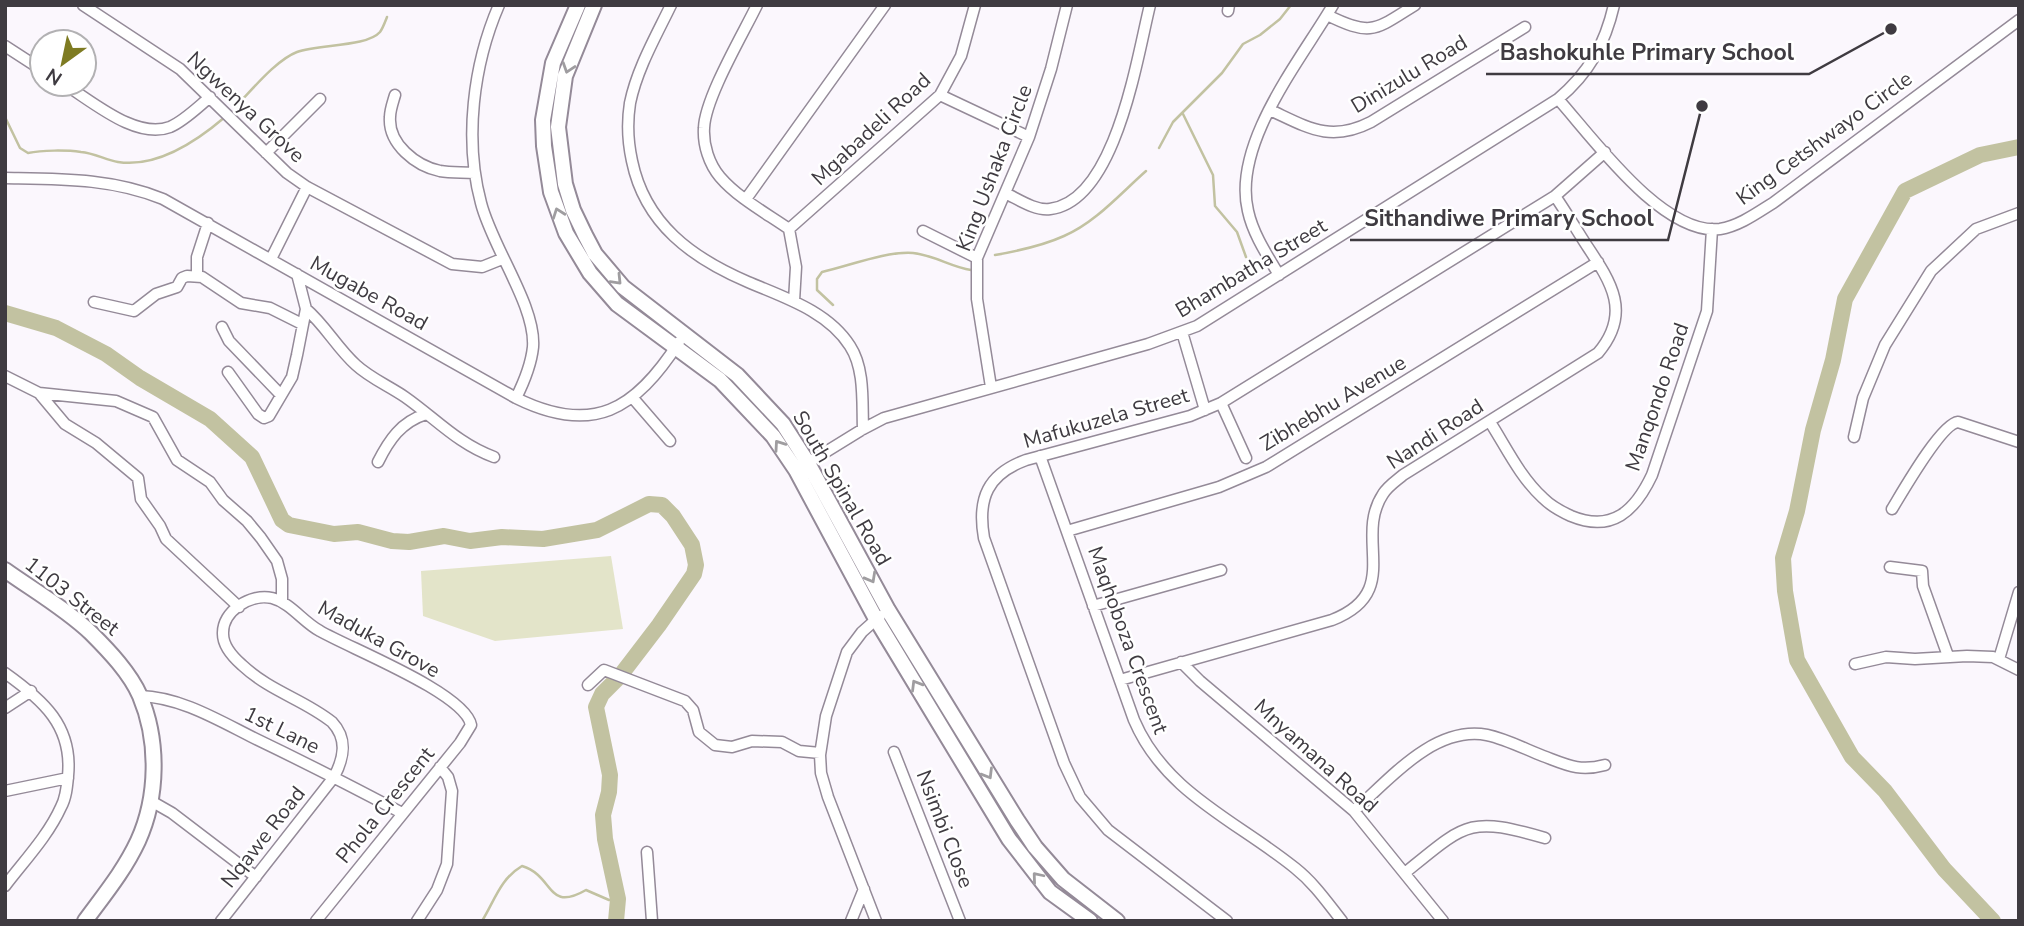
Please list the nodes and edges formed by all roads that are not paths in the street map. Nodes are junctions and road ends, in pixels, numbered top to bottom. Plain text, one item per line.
1 (83, 5) edge
2 (499, 5) edge
3 (578, 5) edge
4 (594, 5) edge
5 (671, 5) edge
6 (757, 5) edge
7 (886, 5) edge
8 (975, 5) edge
9 (1067, 5) edge
10 (1150, 5) edge
11 (1415, 5) edge
12 (1614, 5) edge
13 (1330, 10) edge
14 (2019, 20) edge
15 (1525, 27) dead end
16 (5, 46) edge
17 (28, 61) edge
18 (395, 95) dead end
19 (940, 96) junction
20 (210, 97) junction
21 (86, 98) edge
22 (320, 99) dead end
23 (1558, 99) junction
24 (1270, 110) junction
25 (1029, 137) junction
26 (1605, 152) junction
27 (266, 153) junction
28 (474, 173) junction
29 (5, 178) edge
30 (307, 187) junction
31 (1005, 193) junction
32 (1555, 195) junction
33 (746, 199) junction
34 (2019, 213) edge
35 (208, 223) junction
36 (789, 229) junction
37 (1713, 229) junction
38 (923, 231) dead end
39 (977, 258) junction
40 (271, 259) junction
41 (502, 259) junction
42 (1598, 262) junction
43 (297, 274) junction
44 (1279, 275) junction
45 (197, 276) junction
46 (794, 301) junction
47 (94, 302) dead end
48 (306, 309) junction
49 (302, 324) junction
50 (222, 327) dead end
51 (1182, 332) junction
52 (680, 340) junction
53 (228, 372) dead end
54 (5, 376) edge
55 (991, 387) junction
56 (38, 393) junction
57 (280, 394) junction
58 (632, 397) junction
59 (516, 398) junction
60 (1221, 403) junction
61 (1205, 410) junction
62 (426, 414) junction
63 (1490, 422) junction
64 (863, 429) junction
65 (1854, 437) dead end
66 (670, 441) dead end
67 (2019, 442) edge
68 (1040, 456) junction
69 (494, 457) dead end
70 (1246, 458) dead end
71 (378, 462) dead end
72 (802, 467) junction
73 (1892, 509) dead end
74 (1067, 531) junction
75 (1890, 567) dead end
76 (5, 570) edge
77 (1221, 570) dead end
78 (2019, 592) edge
79 (282, 602) junction
80 (1093, 606) junction
81 (239, 607) junction
82 (888, 610) junction
83 (876, 619) junction
84 (1948, 656) junction
85 (1999, 659) junction
86 (1181, 662) junction
87 (1855, 664) dead end
88 (2019, 670) edge
89 (5, 673) edge
90 (1120, 680) junction
91 (588, 685) dead end
92 (31, 691) junction
93 (140, 696) junction
94 (5, 708) edge
95 (463, 710) joint
96 (894, 752) dead end
97 (820, 753) junction
98 (1605, 765) dead end
99 (440, 767) junction
100 (334, 777) junction
101 (68, 778) junction
102 (5, 791) edge
103 (151, 802) junction
104 (1354, 811) junction
105 (402, 813) junction
106 (1545, 838) dead end
107 (647, 852) dead end
108 (1406, 872) junction
109 (256, 877) junction
110 (5, 886) edge
111 (864, 889) junction
112 (85, 921) edge
113 (221, 921) edge
114 (316, 921) edge
115 (417, 921) edge
116 (652, 921) edge
117 (851, 921) edge
118 (876, 921) edge
119 (960, 921) edge
120 (1090, 921) edge
121 (1117, 921) edge
122 (1227, 921) edge
123 (1342, 921) edge
124 (1443, 921) edge

1 - 20 street, Ngwenya Grove
2 - 28 street
52 -> 3 street, South Spinal Road
4 -> 52 street, South Spinal Road
5 - 46 street
6 - 33 street
7 - 33 street
8 - 19 street, Mgabadeli Road
9 - 25 street, King Ushaka Circle
10 - 31 street
11 - 13 street
12 - 23 street, Bhambatha Street
13 - 24 street
14 - 37 street, King Cetshwayo Circle
15 - 24 street, Dinizulu Road
16 - 17 street
18 - 28 street
19 - 25 street
19 - 36 street, Mgabadeli Road
20 - 21 street
20 - 27 street, Ngwenya Grove
22 - 27 street
23 - 26 street
23 - 44 street, Bhambatha Street
24 - 44 street
25 - 31 street, King Ushaka Circle
26 - 32 street, Mafukuzela Street
26 - 37 street
27 - 30 street, Ngwenya Grove
28 - 41 street
29 - 35 street, Mugabe Road
30 - 40 street
30 - 41 street, Ngwenya Grove
31 - 39 street, King Ushaka Circle
32 - 42 street, Nandi Road
32 - 60 street, Mafukuzela Street
33 - 36 street
34 - 65 street
35 - 40 street, Mugabe Road
35 - 45 street
36 - 46 street
37 - 63 street, Manqondo Road
38 - 39 street
39 - 55 street, King Ushaka Circle
40 - 43 street, Mugabe Road
41 - 59 street
42 - 63 street, Nandi Road
42 - 74 street, Zibhebhu Avenue
43 - 48 street
43 - 59 street, Mugabe Road
44 - 51 street, Bhambatha Street
45 - 47 street
45 - 49 street
46 - 64 street
48 - 49 street
48 - 62 street
49 - 57 street
50 - 57 street
51 - 55 street, Bhambatha Street
51 - 61 street
52 - 58 street, Mugabe Road
52 - 72 street, South Spinal Road
53 - 57 street
54 - 56 street
55 - 64 street, Bhambatha Street
56 - 79 street
56 - 81 street
58 - 59 street, Mugabe Road
58 - 66 street
60 - 61 street, Mafukuzela Street
60 - 70 street
61 - 68 street, Mafukuzela Street
62 - 69 street
62 - 71 street
63 - 86 street, Nandi Road
64 - 72 street, Bhambatha Street
67 - 73 street
68 - 74 street, Maqhoboza Crescent
68 - 122 street, Mafukuzela Street
72 -> 82 street, South Spinal Road
72 - 83 street, South Spinal Road
74 - 80 street, Maqhoboza Crescent
75 - 84 street
76 - 93 street, 1103 Street
77 - 80 street
78 - 85 street
79 - 81 street
79 - 95 street, Maduka Grove
80 - 90 street, Maqhoboza Crescent
81 - 100 street
82 - 83 street
82 -> 121 street, South Spinal Road
83 - 97 street
120 -> 83 street, South Spinal Road
84 - 85 street
84 - 87 street
85 - 88 street
86 - 90 street, Nandi Road
86 - 104 street, Mnyamana Road
89 - 92 street
90 - 123 street, Maqhoboza Crescent
91 - 97 street
92 - 94 street
92 - 101 street
93 - 100 street, 1st Lane
93 - 103 street, 1103 Street
95 - 99 street, Phola Crescent
96 - 119 street, Nsimbi Close
97 - 111 street
98 - 104 street
99 - 105 street, Phola Crescent
99 - 115 street
100 - 105 street, 1st Lane
100 - 109 street, Nqawe Road
101 - 102 street
101 - 110 street
103 - 109 street
103 - 112 street, 1103 Street
104 - 108 street, Mnyamana Road
105 - 114 street, Phola Crescent
106 - 108 street
107 - 116 street
108 - 124 street, Mnyamana Road
109 - 113 street, Nqawe Road
111 - 117 street
111 - 118 street

